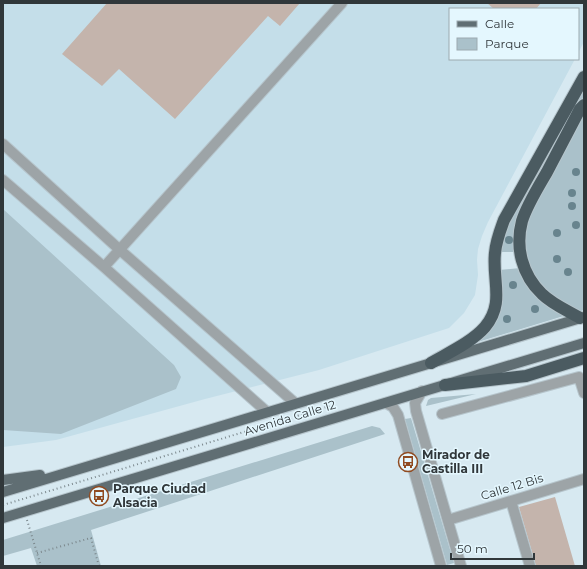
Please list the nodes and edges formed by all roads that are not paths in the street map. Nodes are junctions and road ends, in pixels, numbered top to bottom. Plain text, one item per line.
1 (342, 3) edge
2 (584, 77) edge
3 (584, 105) edge
4 (3, 144) edge
5 (3, 180) edge
6 (120, 250) junction
7 (104, 267) junction
8 (582, 318) edge
9 (584, 343) edge
10 (584, 358) edge
11 (431, 363) junction
12 (445, 385) junction
13 (422, 391) junction
14 (584, 393) edge
15 (295, 403) junction
16 (386, 403) junction
17 (267, 412) junction
18 (442, 414) dead end
19 (72, 471) junction
20 (584, 479) edge
21 (3, 480) edge
22 (3, 492) edge
23 (511, 501) junction
24 (3, 518) edge
25 (448, 520) junction
26 (441, 566) edge
27 (461, 566) edge
28 (530, 566) edge

1 - 6 street
2 - 11 highway
3 - 8 highway
4 - 6 street
5 - 7 street
6 - 7 street
6 - 15 street
7 - 17 street
8 - 11 main road, Avenida Calle 12
9 - 12 main road, Avenida Calle 12
10 - 12 highway
11 - 15 main road, Avenida Calle 12
12 - 13 main road, Avenida Calle 12
13 - 16 main road, Avenida Calle 12
13 - 25 street
14 - 18 street
15 - 17 main road, Avenida Calle 12
16 - 24 main road, Avenida Calle 12
16 - 26 street
17 - 19 main road, Avenida Calle 12
19 - 21 main road
19 - 22 main road, Avenida Calle 12
20 - 23 street, Calle 12 Bis
23 - 25 street, Calle 12 Bis
23 - 28 street
25 - 27 street

